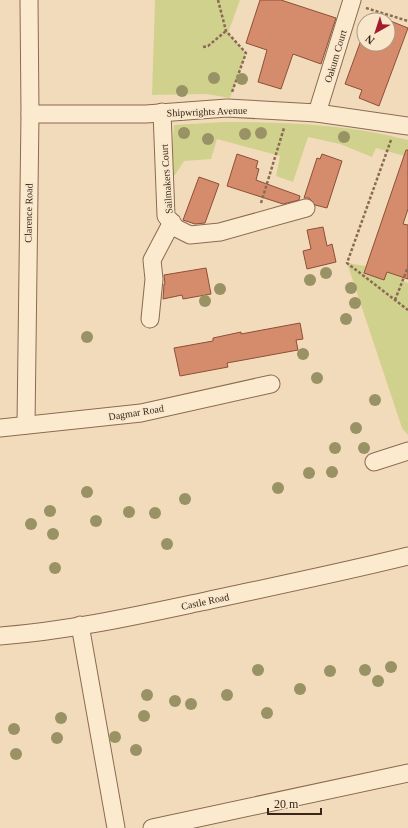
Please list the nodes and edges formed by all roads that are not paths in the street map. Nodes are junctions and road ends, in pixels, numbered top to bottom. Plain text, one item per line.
1 (29, 0) edge
2 (351, 2) edge
3 (162, 112) junction
4 (317, 113) junction
5 (30, 114) junction
6 (402, 125) edge
7 (306, 208) dead end
8 (172, 222) junction
9 (150, 319) dead end
10 (271, 384) dead end
11 (26, 425) junction
12 (0, 428) edge
13 (408, 451) edge
14 (374, 462) dead end
15 (408, 556) edge
16 (80, 625) junction
17 (0, 636) edge
18 (408, 773) edge
19 (116, 828) edge
20 (152, 828) edge

1 - 5 street, Clarence Road
2 - 4 street, Oakum Court
3 - 4 street, Shipwrights Avenue
3 - 5 street, Shipwrights Avenue
3 - 8 street, Sailmakers Court
4 - 6 street, Shipwrights Avenue
5 - 11 street, Clarence Road
7 - 8 street, Sailmakers Court
8 - 9 street
10 - 11 street, Dagmar Road
11 - 12 street, Dagmar Road
13 - 14 street
15 - 16 street, Castle Road
16 - 17 street, Castle Road
16 - 19 street
18 - 20 street

